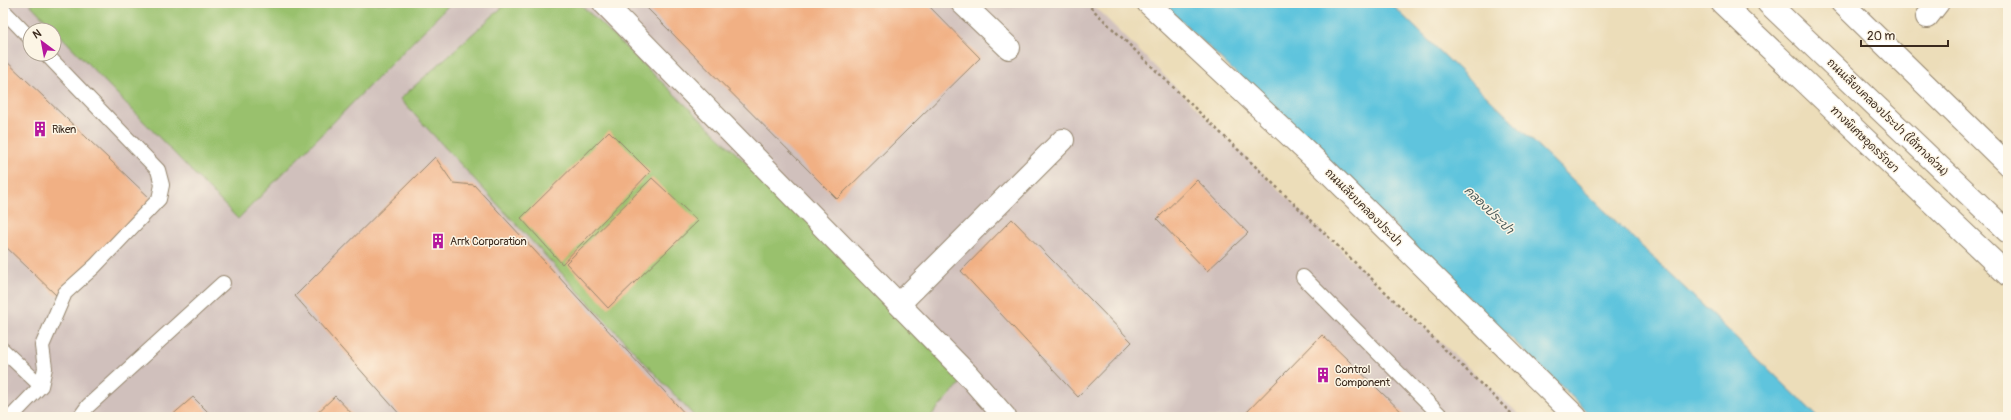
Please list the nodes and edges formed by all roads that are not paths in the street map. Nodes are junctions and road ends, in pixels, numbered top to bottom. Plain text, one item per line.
1 (604, 3) edge
2 (962, 3) edge
3 (1148, 3) edge
4 (1722, 3) edge
5 (1768, 3) edge
6 (1842, 3) edge
7 (3, 10) edge
8 (22, 30) edge
9 (1008, 48) dead end
10 (54, 62) edge
11 (1063, 140) dead end
12 (2008, 165) edge
13 (2008, 232) edge
14 (2008, 275) edge
15 (1303, 277) dead end
16 (223, 283) dead end
17 (899, 304) junction
18 (3, 350) edge
19 (41, 386) junction
20 (1001, 415) edge
21 (11, 417) edge
22 (80, 417) edge
23 (1442, 417) edge
24 (1576, 417) edge

1 - 17 main road
2 - 9 main road
3 - 24 main road, ถนนเลียบคลองประปา
4 - 14 main road, ทางพิเศษอุดรรัถยา
5 - 13 main road, ถนนเลียบคลองประปา (ใต้ทางด่วน)
6 - 12 main road
7 - 8 lane
10 - 19 lane
11 - 17 main road
15 - 23 lane
16 - 22 lane
17 - 20 main road
18 - 19 lane
19 - 21 lane

